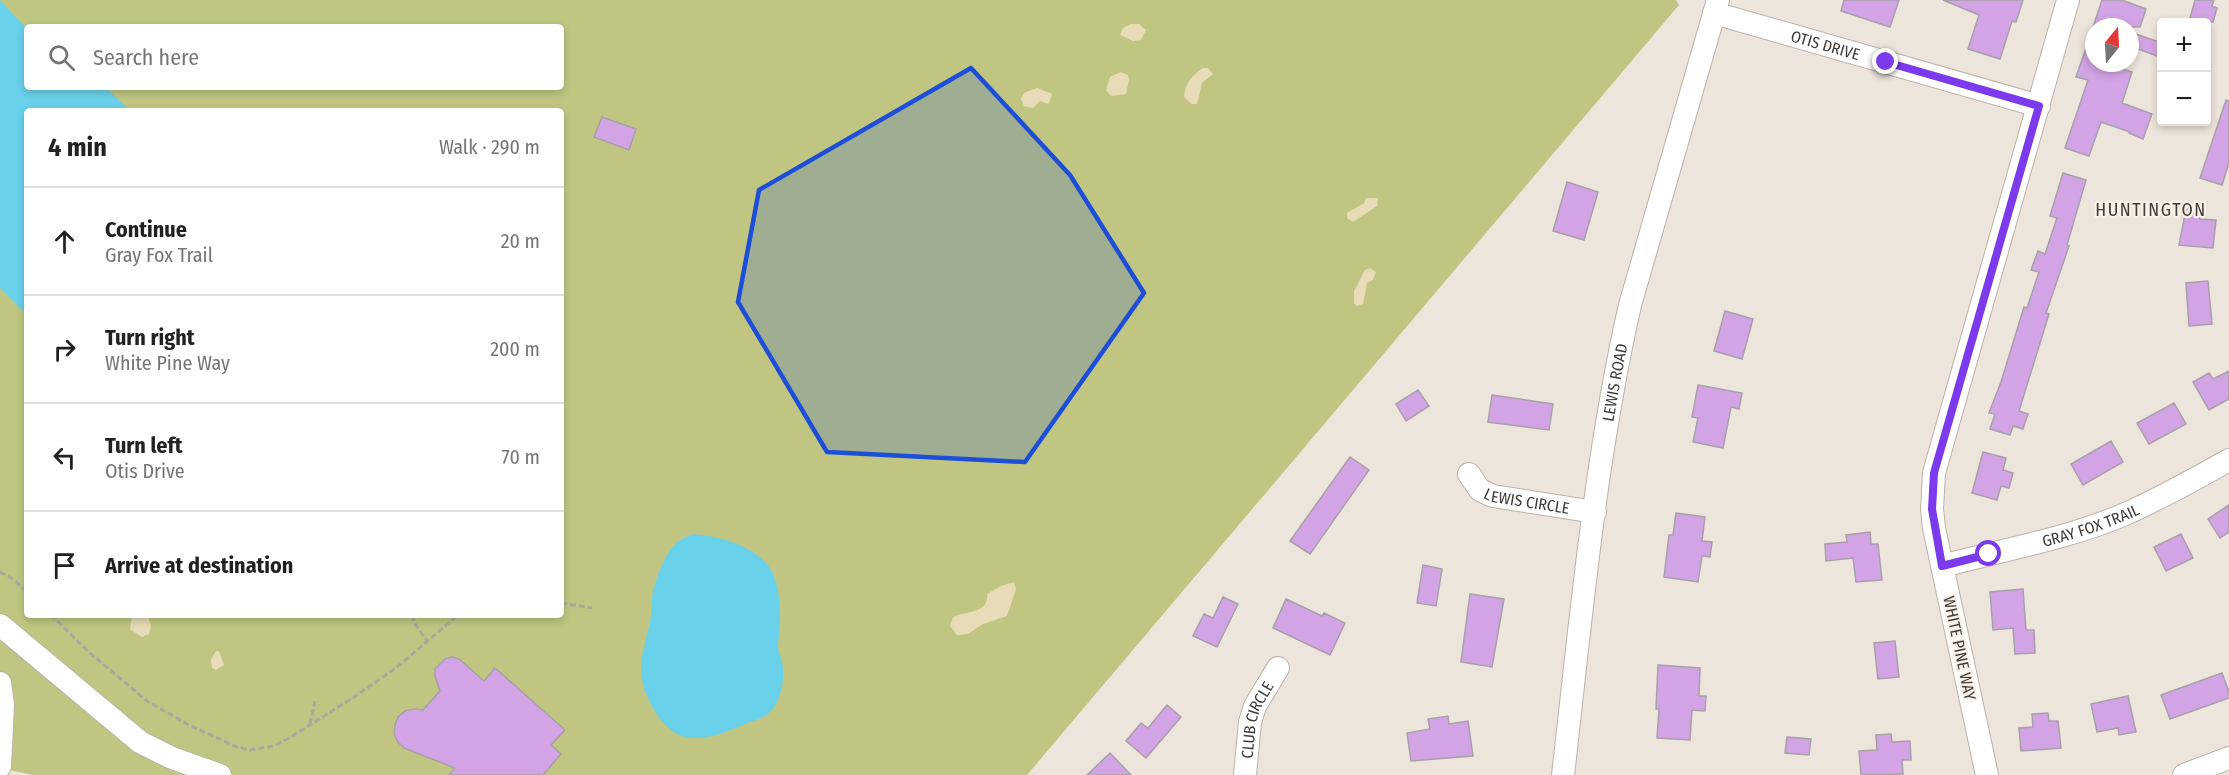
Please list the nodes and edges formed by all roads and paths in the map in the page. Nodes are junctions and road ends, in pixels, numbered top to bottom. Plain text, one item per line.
1 (2068, 0) edge
2 (1716, 6) edge
3 (2039, 106) junction
4 (2229, 460) edge
5 (1469, 474) dead end
6 (1594, 512) junction
7 (1942, 566) junction
8 (0, 572) edge
9 (24, 589) edge
10 (564, 603) edge
11 (592, 608) dead end
12 (54, 618) edge
13 (413, 618) edge
14 (455, 618) edge
15 (0, 625) edge
16 (428, 642) junction
17 (1278, 668) dead end
18 (0, 683) edge
19 (315, 701) dead end
20 (309, 725) junction
21 (2229, 758) edge
22 (0, 766) edge
23 (220, 775) edge
24 (1245, 775) edge
25 (1563, 775) edge
26 (1987, 775) edge
27 (2184, 775) edge

1 - 3 street, WHITE PINE WAY
2 - 3 street, OTIS DRIVE
2 - 6 street, LEWIS ROAD
3 - 7 street, WHITE PINE WAY
4 - 7 street, GRAY FOX TRAIL
5 - 6 street, LEWIS CIRCLE
6 - 25 street, LEWIS ROAD
7 - 26 street, WHITE PINE WAY
8 - 9 path
10 - 11 path
12 - 20 path
13 - 16 path
14 - 16 path
15 - 23 street
16 - 20 path
17 - 24 street, CLUB CIRCLE
18 - 22 street
19 - 20 path
21 - 27 street

